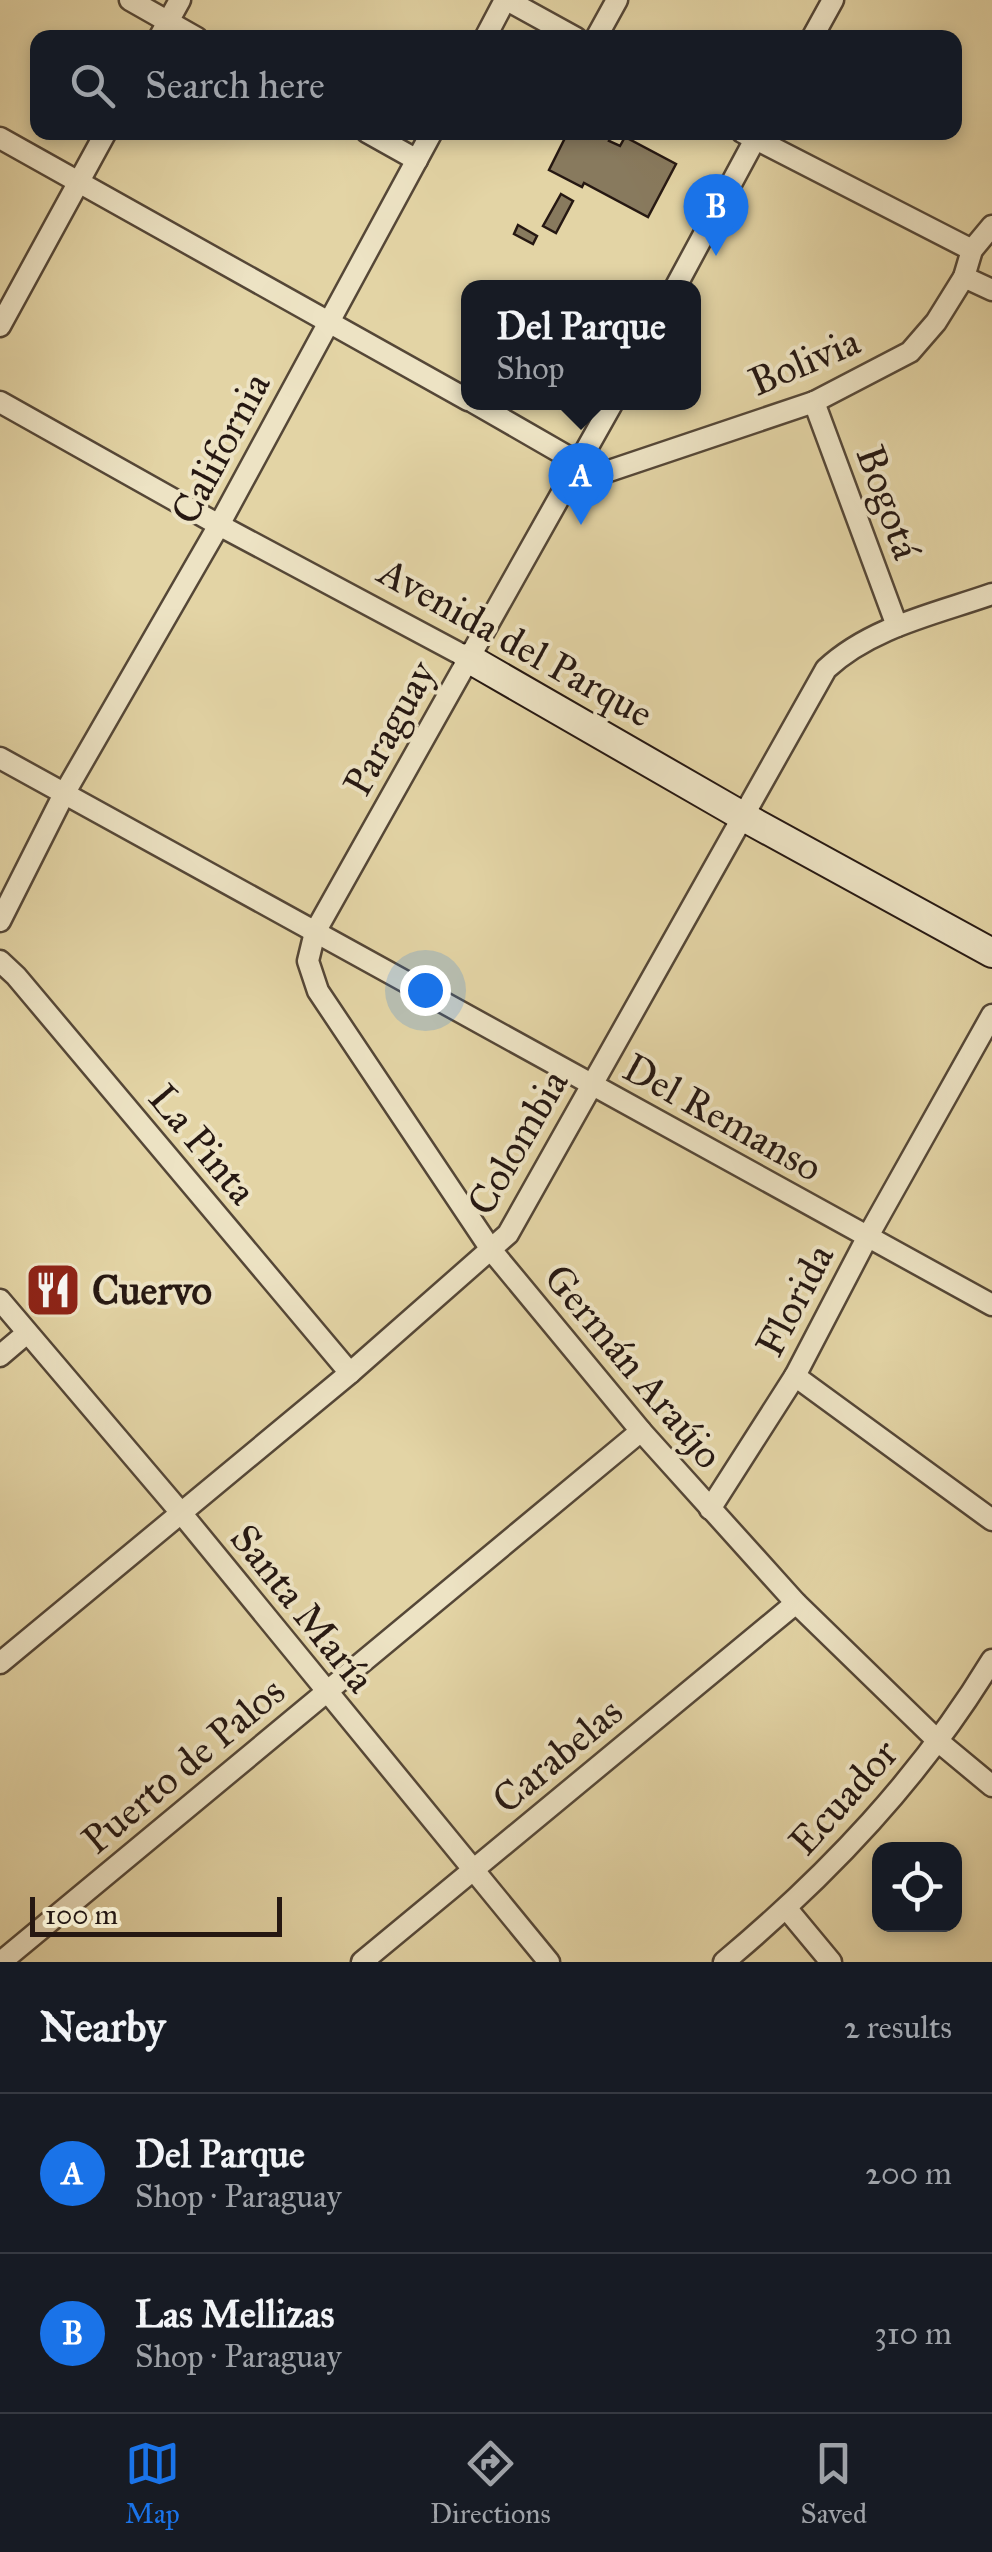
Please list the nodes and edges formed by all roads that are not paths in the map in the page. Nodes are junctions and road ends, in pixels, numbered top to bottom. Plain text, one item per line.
1 (130, 0) edge
2 (180, 0) edge
3 (506, 0) edge
4 (617, 0) edge
5 (833, 0) edge
6 (163, 29) edge
7 (489, 30) edge
8 (561, 30) edge
9 (600, 30) edge
10 (816, 30) edge
11 (0, 138) edge
12 (102, 140) edge
13 (381, 140) edge
14 (428, 140) edge
15 (749, 140) edge
16 (762, 140) edge
17 (417, 160) junction
18 (80, 181) junction
19 (991, 232) edge
20 (972, 250) junction
21 (964, 277) junction
22 (679, 280) edge
23 (992, 290) edge
24 (328, 320) junction
25 (0, 326) edge
26 (461, 395) edge
27 (0, 402) edge
28 (814, 402) junction
29 (487, 410) edge
30 (608, 410) edge
31 (580, 463) junction
32 (219, 525) junction
33 (992, 594) edge
34 (898, 626) junction
35 (468, 658) junction
36 (0, 758) edge
37 (64, 794) junction
38 (744, 817) junction
39 (0, 921) edge
40 (315, 932) junction
41 (992, 953) edge
42 (0, 962) edge
43 (992, 1014) edge
44 (592, 1086) junction
45 (868, 1236) junction
46 (492, 1252) junction
47 (0, 1300) edge
48 (992, 1305) edge
49 (27, 1333) junction
50 (0, 1356) edge
51 (350, 1374) junction
52 (795, 1376) junction
53 (641, 1431) junction
54 (710, 1509) junction
55 (182, 1514) junction
56 (992, 1520) edge
57 (796, 1602) junction
58 (992, 1660) edge
59 (0, 1663) edge
60 (326, 1692) junction
61 (940, 1742) junction
62 (992, 1786) edge
63 (472, 1871) junction
64 (787, 1910) junction
65 (1, 1962) edge
66 (362, 1962) edge
67 (549, 1962) edge
68 (724, 1962) edge
69 (831, 1962) edge

1 - 6 street
2 - 6 street
3 - 7 street
3 - 8 street
4 - 9 street
5 - 10 street
11 - 18 street
12 - 18 street
13 - 17 street
14 - 17 street, California
15 - 22 street
16 - 20 street
17 - 24 street, California
18 - 24 street
18 - 25 street
19 - 20 street, Bolivia
20 - 21 street, Bolivia
21 - 23 street
21 - 28 street, Bolivia
24 - 26 street
24 - 32 street, California
27 - 32 street, Avenida del Parque
28 - 31 street, Bolivia
28 - 34 street, Bogotá
29 - 31 street
30 - 31 street, Paraguay
31 - 35 street, Paraguay
32 - 35 street, Avenida del Parque
32 - 37 street, California
33 - 34 street, Colombia
34 - 38 street, Colombia
35 - 38 street, Avenida del Parque
35 - 40 street, Paraguay
36 - 37 street, Del Remanso
37 - 39 street, California
37 - 40 street, Del Remanso
38 - 41 street, Avenida del Parque
38 - 44 street, Colombia
40 - 44 street, Del Remanso
40 - 46 street, Germán Araújo
42 - 51 street, La Pinta
43 - 45 street, Florida
44 - 45 street, Del Remanso
44 - 46 street, Colombia
45 - 48 street, Del Remanso
45 - 52 street, Florida
46 - 51 street, Colombia
46 - 53 street, Germán Araújo
47 - 49 street, Santa María
49 - 50 street
49 - 55 street, Santa María
51 - 55 street, Colombia
52 - 54 street, Florida
52 - 56 street
53 - 54 street, Germán Araújo
53 - 60 street, Puerto de Palos
54 - 57 street, Germán Araújo
55 - 59 street, Colombia
55 - 60 street, Santa María
57 - 61 street, Germán Araújo
57 - 63 street, Carabelas
58 - 61 street, Ecuador
60 - 63 street, Santa María
60 - 65 street, Puerto de Palos
61 - 62 street, Germán Araújo
61 - 64 street, Ecuador
63 - 66 street, Carabelas
63 - 67 street, Santa María
64 - 68 street, Ecuador
64 - 69 street

